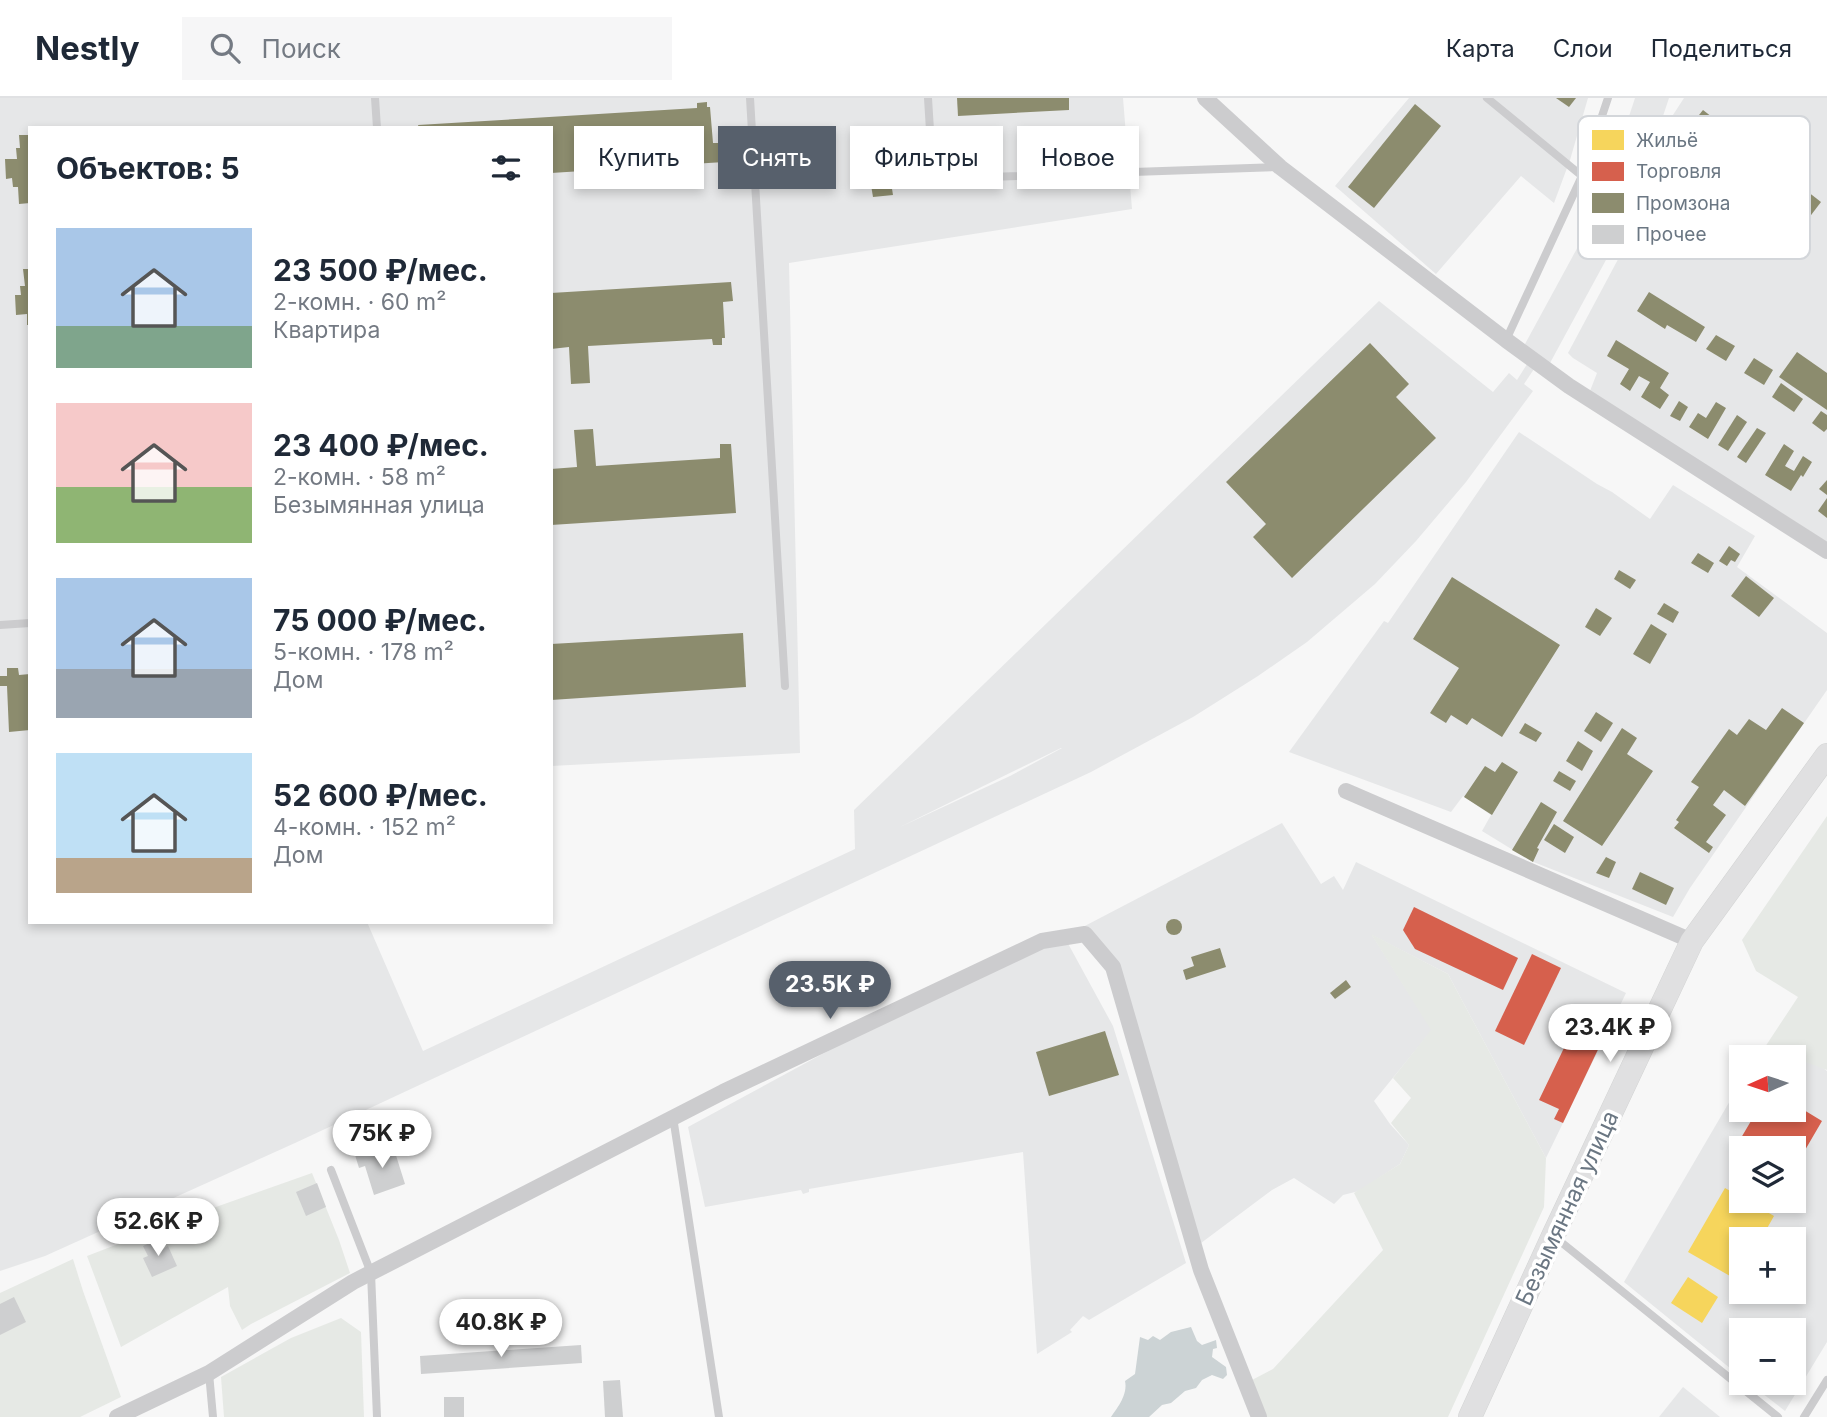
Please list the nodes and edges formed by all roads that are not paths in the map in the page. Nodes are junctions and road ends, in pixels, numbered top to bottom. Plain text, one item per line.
1 (375, 98) edge
2 (750, 98) edge
3 (928, 98) edge
4 (1205, 98) edge
5 (1487, 98) edge
6 (1608, 98) edge
7 (1602, 116) edge
8 (377, 126) edge
9 (1280, 167) junction
10 (1578, 173) edge
11 (1578, 185) edge
12 (1506, 340) junction
13 (1827, 551) edge
14 (28, 623) edge
15 (0, 625) edge
16 (785, 686) dead end
17 (1827, 755) edge
18 (1346, 791) dead end
19 (1692, 941) junction
20 (673, 1117) junction
21 (331, 1170) dead end
22 (1553, 1236) junction
23 (371, 1273) junction
24 (209, 1373) junction
25 (1827, 1380) edge
26 (117, 1417) edge
27 (213, 1417) edge
28 (377, 1417) edge
29 (719, 1417) edge
30 (1259, 1417) edge
31 (1470, 1417) edge
32 (1778, 1417) edge
33 (1804, 1417) edge

1 - 8 lane
2 - 16 lane
3 - 9 lane
4 - 9 street
5 - 10 lane
6 - 7 lane
9 - 12 street
11 - 12 lane
12 - 13 street
14 - 15 lane
17 - 19 main road, Безымянная улица
18 - 19 street
19 - 22 main road, Безымянная улица
20 - 23 street
20 - 29 lane
20 - 30 street
21 - 23 lane
22 - 31 main road, Безымянная улица
22 - 32 lane
23 - 24 street
23 - 28 lane
24 - 26 street
24 - 27 lane
25 - 33 lane

